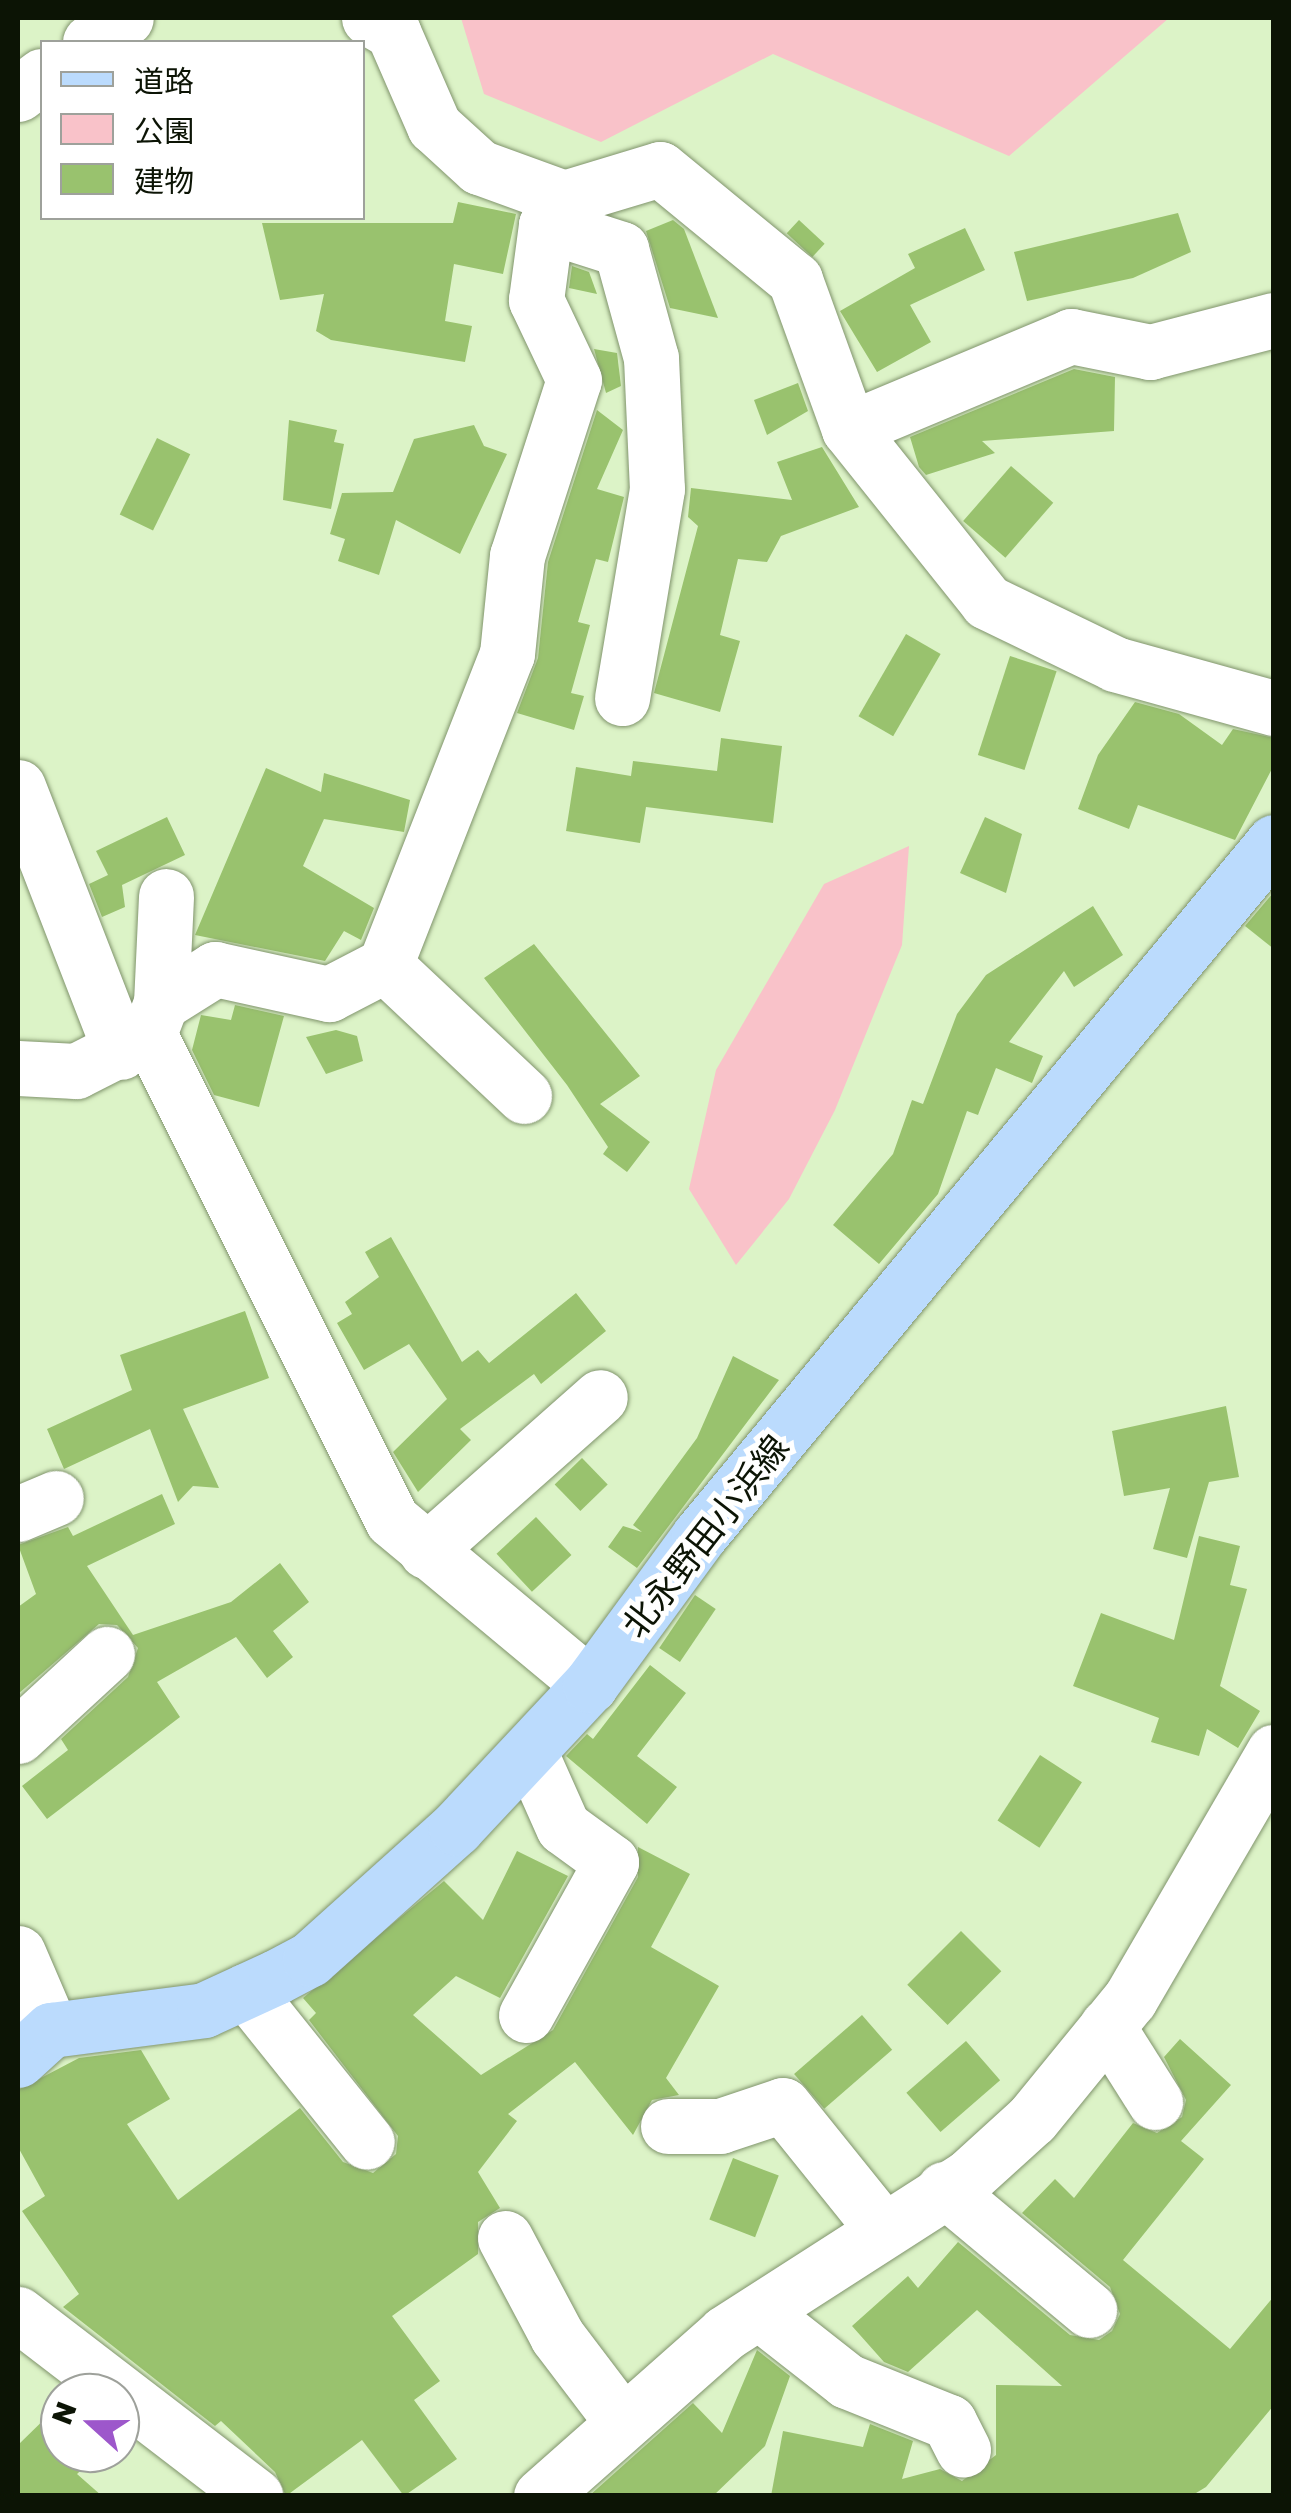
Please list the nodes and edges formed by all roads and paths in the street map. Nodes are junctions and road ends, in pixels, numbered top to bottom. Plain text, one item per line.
1 (126, 18) edge
2 (368, 18) edge
3 (93, 40) edge
4 (40, 78) edge
5 (18, 94) edge
6 (555, 211) junction
7 (1274, 320) edge
8 (849, 429) junction
9 (622, 698) dead end
10 (1274, 708) edge
11 (18, 786) edge
12 (1274, 842) edge
13 (166, 896) dead end
14 (385, 965) junction
15 (144, 1030) junction
16 (18, 1068) edge
17 (524, 1096) dead end
18 (600, 1398) dead end
19 (426, 1550) junction
20 (106, 1654) dead end
21 (590, 1685) junction
22 (18, 1736) edge
23 (1274, 1752) edge
24 (530, 1755) junction
25 (18, 1953) edge
26 (246, 1991) junction
27 (526, 2015) dead end
28 (1107, 2026) junction
29 (34, 2045) edge
30 (1154, 2102) dead end
31 (668, 2126) dead end
32 (366, 2142) dead end
33 (944, 2189) junction
34 (881, 2228) junction
35 (505, 2238) dead end
36 (1089, 2310) dead end
37 (759, 2312) junction
38 (18, 2314) edge
39 (620, 2419) junction
40 (963, 2450) dead end
41 (547, 2486) edge
42 (255, 2496) edge

1 - 3 street
2 - 6 street
4 - 5 street
6 - 8 street
6 - 9 street
6 - 14 street
7 - 8 street
8 - 10 street
11 - 15 street
12 - 21 main road, 北永野田小浜線
13 - 15 street
14 - 15 street
14 - 17 street
15 - 16 street
15 - 19 street
18 - 19 street
19 - 21 street
20 - 22 street
21 - 24 main road, 北永野田小浜線
23 - 28 street
24 - 26 main road, 北永野田小浜線
24 - 27 street
25 - 29 street
26 - 29 main road, 北永野田小浜線
26 - 32 street
28 - 30 street
28 - 33 street
31 - 34 street
33 - 34 street
33 - 36 street
34 - 37 street
35 - 39 street
37 - 39 street
37 - 40 street
38 - 42 street
39 - 41 street

